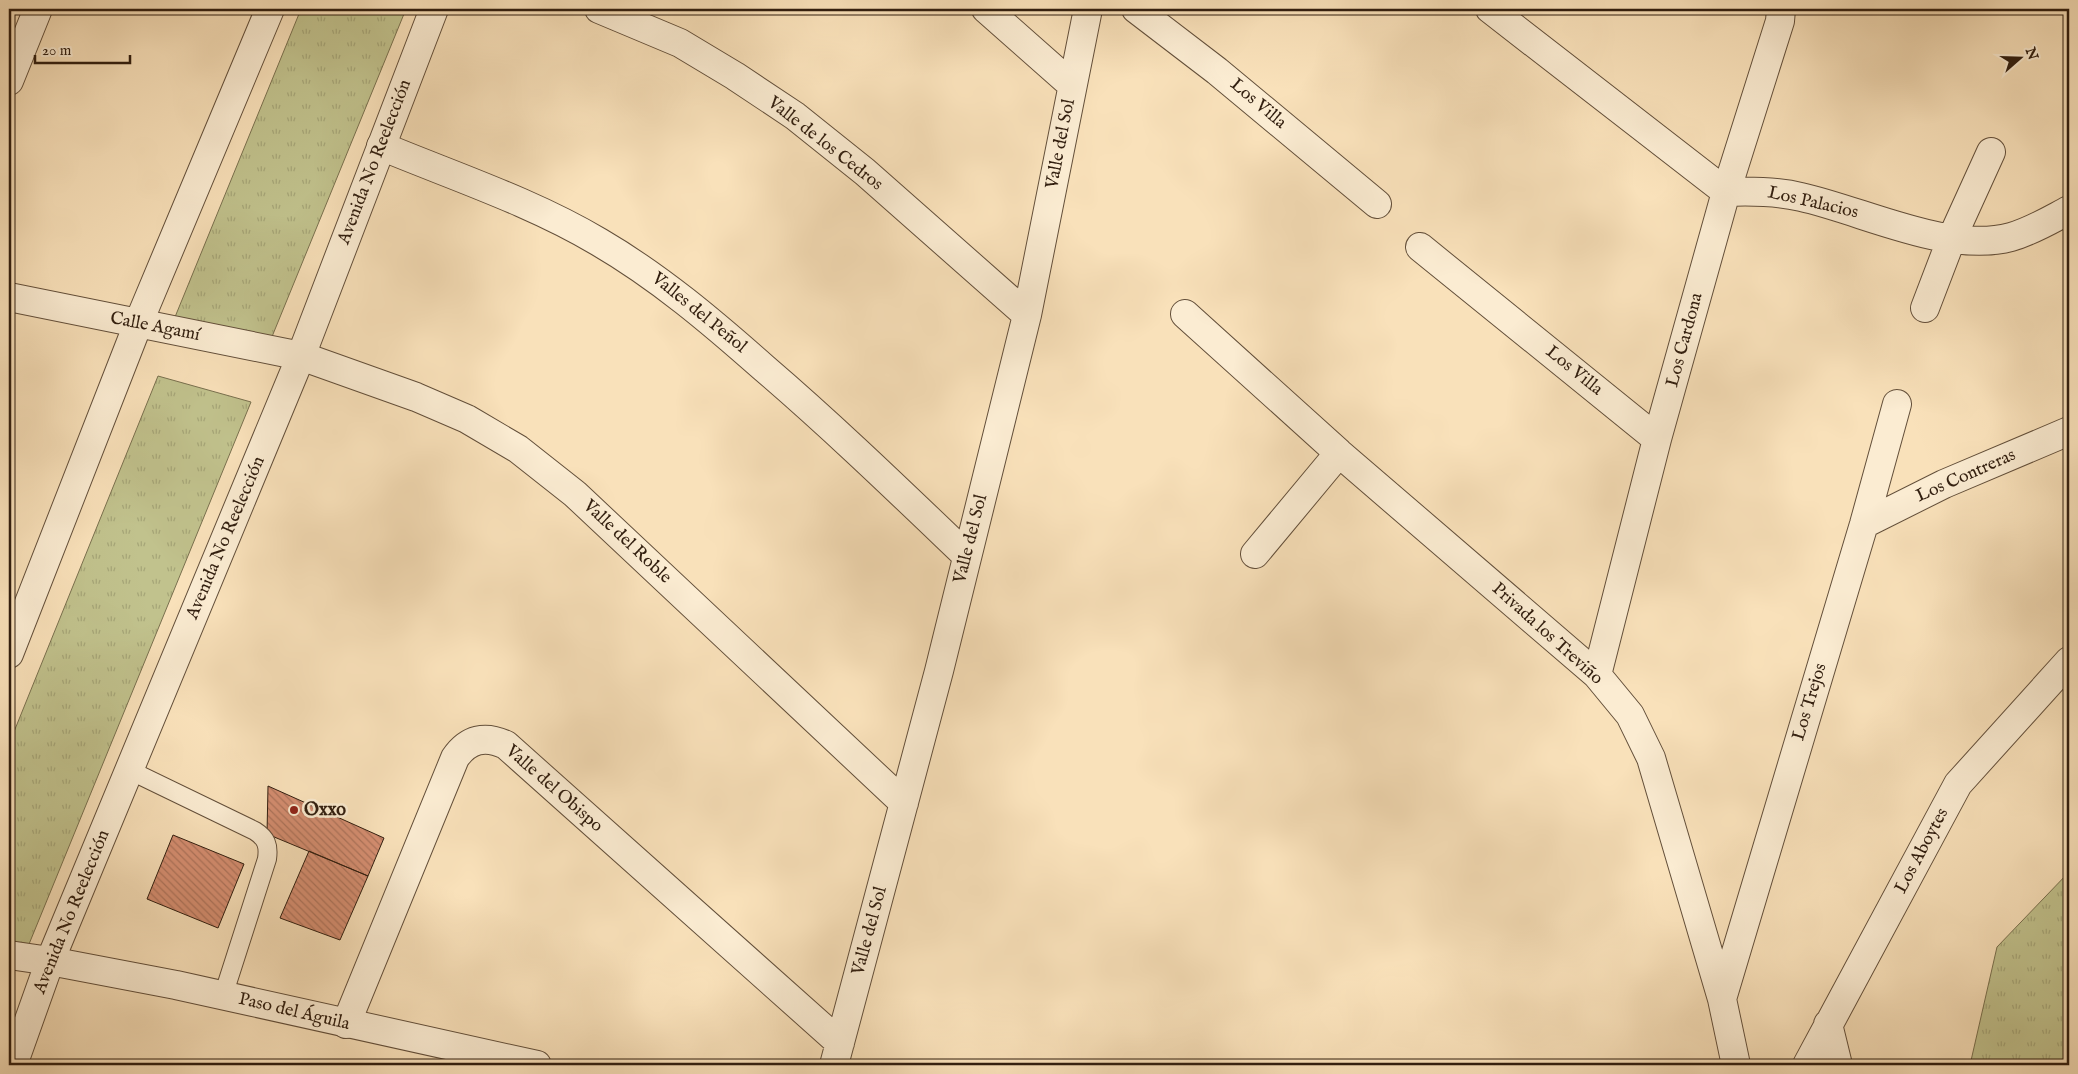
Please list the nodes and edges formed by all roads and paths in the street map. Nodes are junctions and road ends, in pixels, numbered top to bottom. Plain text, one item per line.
1 (38, 9) edge
2 (270, 9) edge
3 (434, 9) edge
4 (599, 9) edge
5 (986, 9) edge
6 (1088, 9) edge
7 (1136, 9) edge
8 (1490, 9) edge
9 (1781, 9) edge
10 (9, 81) edge
11 (1072, 85) junction
12 (381, 146) junction
13 (1991, 152) dead end
14 (1726, 192) junction
15 (1377, 204) dead end
16 (2069, 210) edge
17 (1951, 240) junction
18 (1420, 247) dead end
19 (9, 297) edge
20 (1925, 308) dead end
21 (1185, 314) dead end
22 (1028, 315) junction
23 (138, 324) junction
24 (301, 356) junction
25 (1897, 404) dead end
26 (2069, 431) edge
27 (1657, 439) junction
28 (1339, 453) junction
29 (1864, 524) junction
30 (1255, 554) dead end
31 (967, 556) junction
32 (9, 654) edge
33 (2069, 661) edge
34 (1597, 674) junction
35 (129, 770) junction
36 (904, 802) junction
37 (9, 955) edge
38 (50, 961) junction
39 (223, 996) junction
40 (1722, 999) junction
41 (346, 1024) junction
42 (1828, 1024) junction
43 (837, 1054) edge
44 (13, 1065) edge
45 (536, 1065) edge
46 (1736, 1065) edge
47 (1807, 1065) edge
48 (1838, 1065) edge

1 - 10 street
2 - 23 street
3 - 12 street, Avenida No Reelección
4 - 22 street, Valle de los Cedros
5 - 11 street
6 - 11 street, Valle del Sol
7 - 15 street, Los Villa
8 - 14 street
9 - 14 street, Los Cardona
11 - 22 street, Valle del Sol
12 - 24 street, Avenida No Reelección
12 - 31 street, Valles del Peñol
13 - 17 street
14 - 17 street, Los Palacios
14 - 27 street, Los Cardona
16 - 17 street, Los Palacios
17 - 20 street
18 - 27 street, Los Villa
19 - 23 street, Calle Agamí
21 - 28 street, Privada los Treviño
22 - 31 street, Valle del Sol
23 - 24 street, Calle Agamí
23 - 32 street
24 - 35 street, Avenida No Reelección
24 - 36 street, Valle del Roble
25 - 29 street, Los Trejos
26 - 29 street, Los Contreras
27 - 34 street, Los Cardona
28 - 30 street
28 - 34 street, Privada los Treviño
29 - 40 street, Los Trejos
31 - 36 street, Valle del Sol
33 - 42 street, Los Aboytes
34 - 40 street, Privada los Treviño
35 - 38 street, Avenida No Reelección
35 - 39 lane
36 - 43 street, Valle del Sol
37 - 38 street, Paso del Águila
38 - 39 street, Paso del Águila
38 - 44 street, Avenida No Reelección
39 - 41 street, Paso del Águila
40 - 46 street, Privada los Treviño
41 - 43 street, Valle del Obispo
41 - 45 street, Paso del Águila
42 - 47 street, Los Aboytes
42 - 48 street

